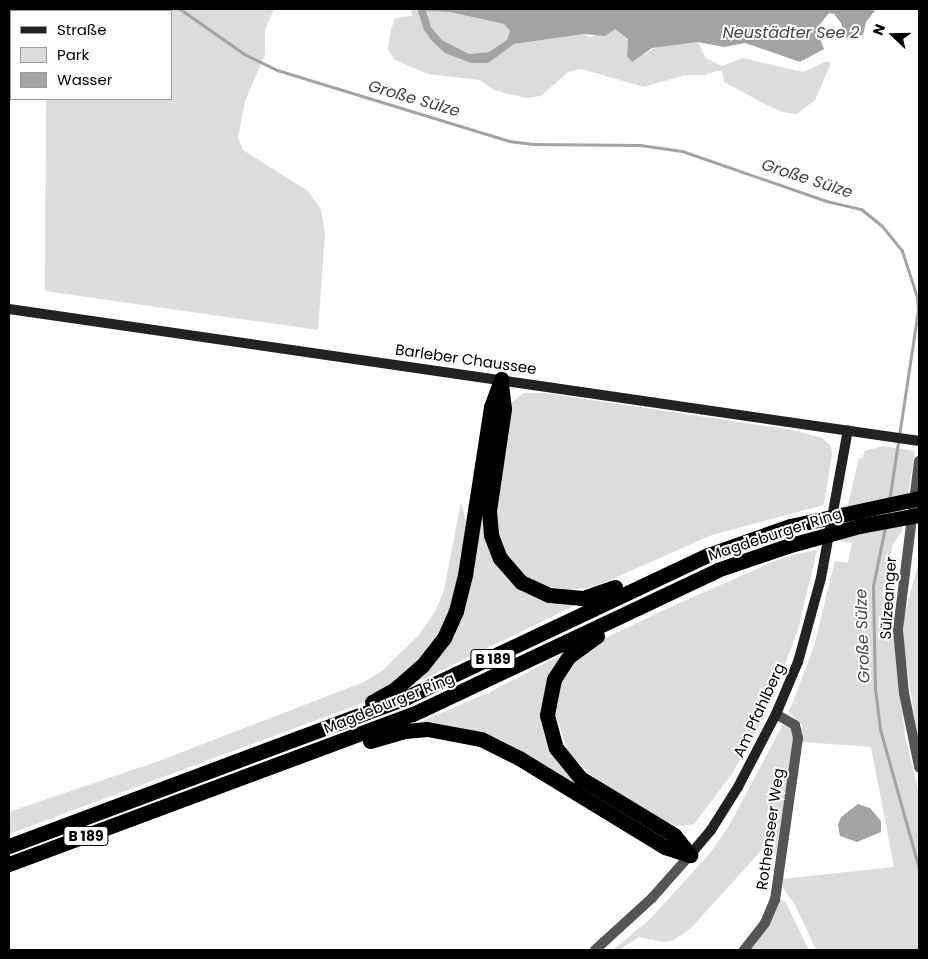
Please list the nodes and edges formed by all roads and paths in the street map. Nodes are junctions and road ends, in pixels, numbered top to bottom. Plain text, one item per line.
1 (9, 309) edge
2 (501, 379) junction
3 (848, 430) junction
4 (919, 441) edge
5 (919, 461) edge
6 (919, 498) edge
7 (919, 515) edge
8 (668, 572) junction
9 (642, 603) junction
10 (776, 714) junction
11 (312, 734) junction
12 (312, 753) junction
13 (919, 767) edge
14 (11, 845) edge
15 (690, 856) junction
16 (10, 864) edge
17 (594, 950) edge
18 (744, 950) edge

1 - 2 street, Barleber Chaussee
2 - 3 street, Barleber Chaussee
2 - 8 highway
2 - 11 highway
3 - 4 street, Barleber Chaussee
3 - 10 street, Am Pfahlberg
5 - 13 street, Sülzeanger
6 - 8 highway, Magdeburger Ring / B 189
7 - 9 highway, Magdeburger Ring / B 189
8 - 11 highway, Magdeburger Ring / B 189
9 - 12 highway, Magdeburger Ring / B 189
9 - 15 highway
10 - 15 street, Am Pfahlberg
10 - 18 street, Rothenseer Weg
11 - 14 highway, Magdeburger Ring / B 189
12 - 15 highway
12 - 16 highway, Magdeburger Ring / B 189
15 - 17 street, Am Pfahlberg

